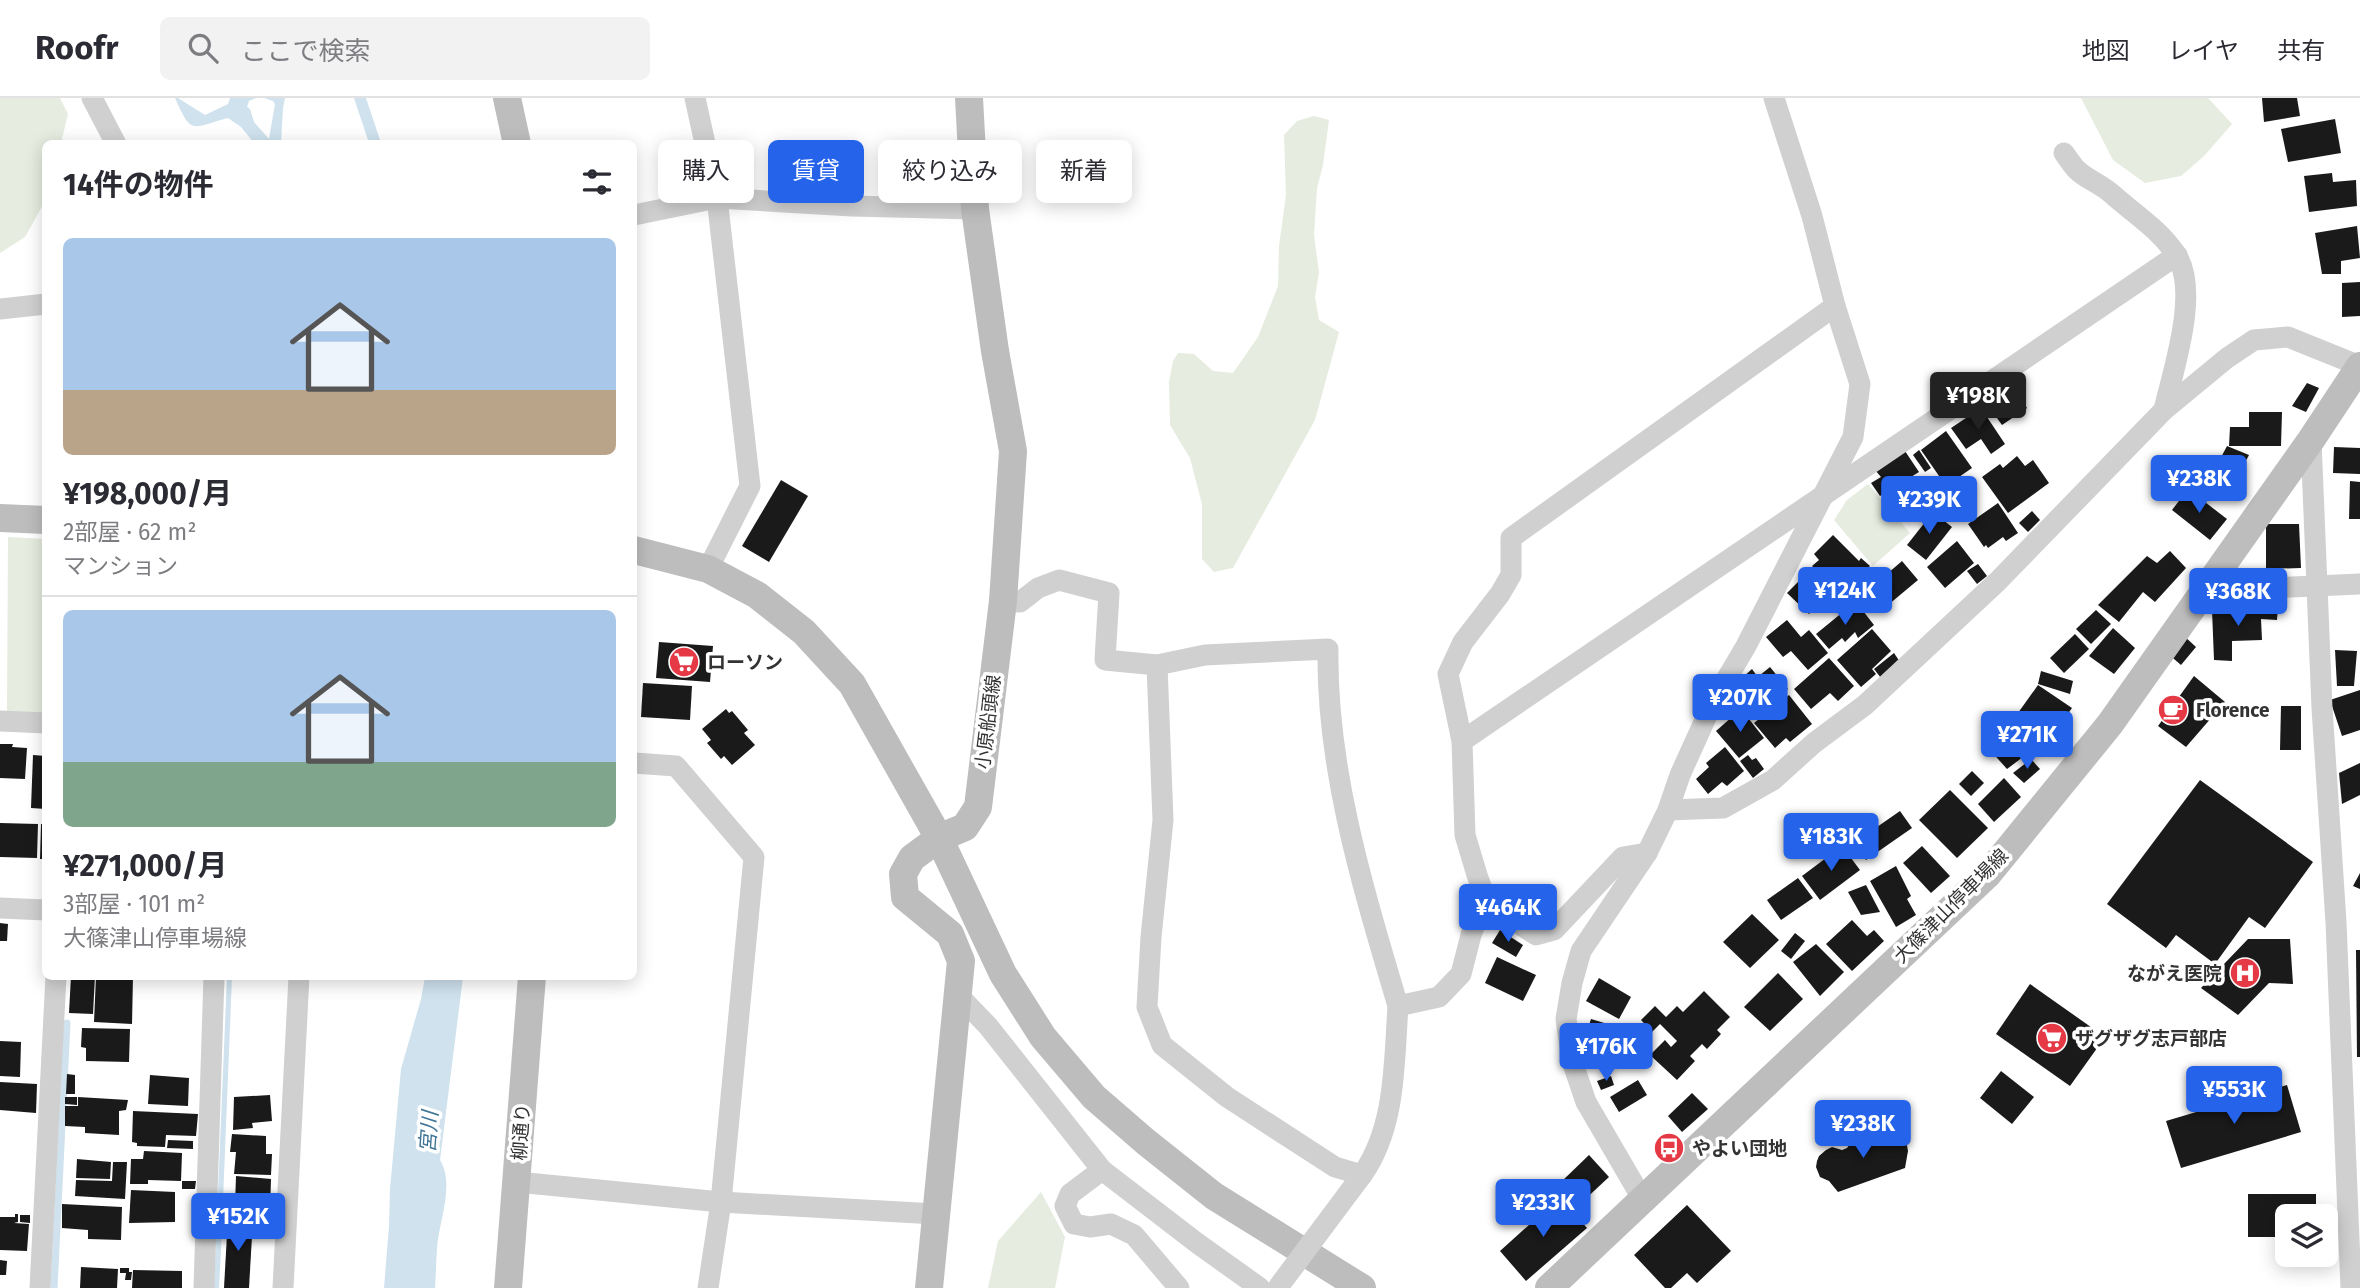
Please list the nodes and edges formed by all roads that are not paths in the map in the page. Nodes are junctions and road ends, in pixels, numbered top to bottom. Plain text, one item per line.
1 (92, 98) edge
2 (507, 98) edge
3 (695, 98) edge
4 (969, 98) edge
5 (1774, 98) edge
6 (114, 140) edge
7 (516, 140) edge
8 (704, 140) edge
9 (2064, 153) dead end
10 (754, 200) edge
11 (693, 203) edge
12 (718, 203) edge
13 (975, 209) junction
14 (637, 214) edge
15 (2177, 255) junction
16 (42, 304) edge
17 (1835, 306) junction
18 (0, 309) edge
19 (2360, 366) edge
20 (2164, 411) junction
21 (2311, 440) junction
22 (1824, 494) junction
23 (0, 518) edge
24 (42, 520) edge
25 (637, 551) edge
26 (708, 569) junction
27 (2360, 584) edge
28 (2318, 587) junction
29 (2203, 591) junction
30 (1003, 601) junction
31 (1157, 665) junction
32 (0, 721) edge
33 (42, 723) edge
34 (1462, 741) junction
35 (637, 763) edge
36 (1668, 810) junction
37 (939, 838) junction
38 (1647, 853) junction
39 (1485, 897) junction
40 (0, 908) edge
41 (42, 910) edge
42 (56, 980) edge
43 (214, 980) edge
44 (299, 980) edge
45 (532, 980) edge
46 (959, 996) junction
47 (1398, 1006) junction
48 (1102, 1170) junction
49 (517, 1182) junction
50 (1356, 1183) junction
51 (1643, 1200) junction
52 (720, 1202) junction
53 (936, 1214) junction
54 (1272, 1287) edge
55 (40, 1288) edge
56 (204, 1288) edge
57 (283, 1288) edge
58 (508, 1288) edge
59 (708, 1288) edge
60 (929, 1288) edge
61 (1179, 1288) edge
62 (1362, 1288) edge
63 (1549, 1288) edge
64 (2351, 1288) edge

1 - 6 street
2 - 7 main road
3 - 8 street
4 - 13 main road, 小原船頭線
5 - 17 street
9 - 15 street
10 - 13 street
11 - 14 street
12 - 26 street
13 - 30 main road, 小原船頭線
15 - 20 street
15 - 22 street
16 - 18 street
17 - 22 street
17 - 34 street
19 - 20 street
19 - 21 main road, 大篠津山停車場線
20 - 36 street
21 - 28 street
21 - 29 main road, 大篠津山停車場線
22 - 34 street
22 - 36 street
23 - 24 main road
25 - 26 main road
26 - 37 main road
27 - 28 street
28 - 29 street
28 - 64 street
29 - 51 main road, 大篠津山停車場線
30 - 31 street
30 - 37 main road, 小原船頭線
31 - 47 street
31 - 50 street
32 - 33 street
34 - 39 street
35 - 52 street
36 - 38 street
37 - 46 main road, 小原船頭線
37 - 62 main road
38 - 39 street
38 - 51 street
39 - 47 street
40 - 41 street
42 - 55 street
43 - 56 street
44 - 57 street
45 - 49 main road, 柳通り
46 - 48 street
46 - 53 main road, 小原船頭線
47 - 50 street
48 - 54 street
48 - 61 street
49 - 52 street
49 - 58 main road, 柳通り
50 - 54 street, bridge
51 - 63 main road, 大篠津山停車場線
52 - 53 street
52 - 59 street
53 - 60 main road, 小原船頭線

